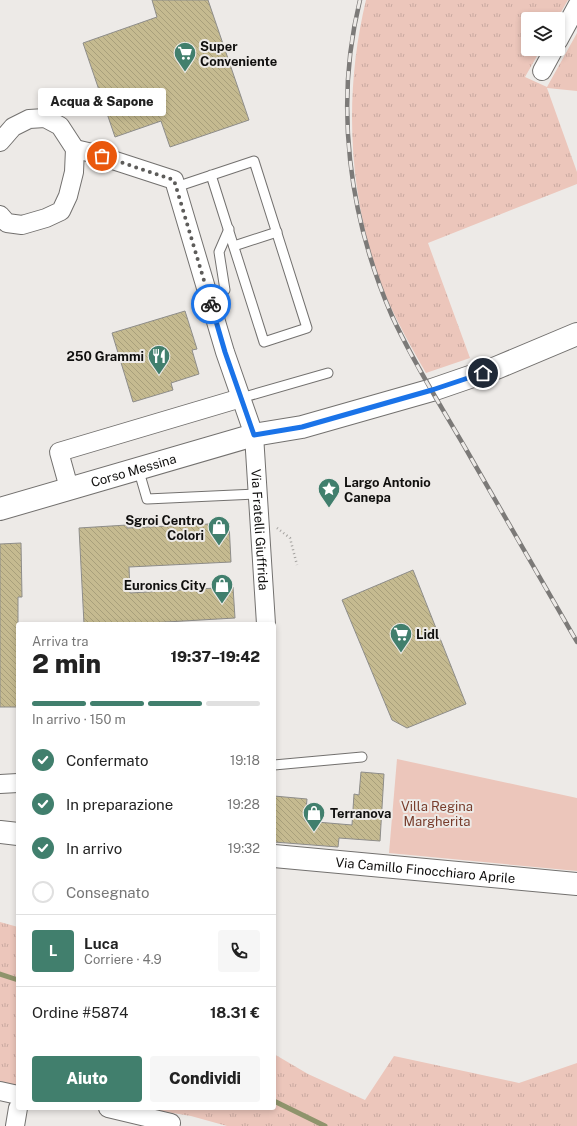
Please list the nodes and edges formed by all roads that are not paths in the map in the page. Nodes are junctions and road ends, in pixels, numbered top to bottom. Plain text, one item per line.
1 (577, 6) edge
2 (565, 28) edge
3 (550, 56) edge
4 (542, 70) dead end
5 (0, 142) edge
6 (75, 149) junction
7 (212, 175) junction
8 (176, 187) junction
9 (0, 215) edge
10 (228, 229) junction
11 (277, 232) junction
12 (234, 246) junction
13 (209, 299) junction
14 (577, 334) edge
15 (328, 373) dead end
16 (241, 398) junction
17 (261, 434) junction
18 (138, 468) junction
19 (69, 488) junction
20 (258, 494) junction
21 (0, 509) edge
22 (266, 622) edge
23 (362, 757) dead end
24 (276, 765) edge
25 (16, 783) edge
26 (0, 784) edge
27 (0, 832) edge
28 (16, 834) edge
29 (276, 856) edge
30 (577, 884) edge
31 (0, 1092) edge
32 (16, 1095) edge
33 (18, 1110) edge
34 (117, 1110) edge
35 (172, 1123) dead end
36 (15, 1126) edge

1 - 2 street
3 - 4 street
5 - 6 street
6 - 8 street
6 - 9 street
7 - 8 lane
7 - 10 lane
7 - 11 lane
8 - 13 street, Via Fratelli Giuffrida
10 - 12 lane
10 - 13 lane
11 - 12 lane
11 - 12 lane
13 - 16 street, Via Fratelli Giuffrida
14 - 17 street, Corso Messina
15 - 16 lane
16 - 17 street, Via Fratelli Giuffrida
16 - 19 street
17 - 18 street, Corso Messina
17 - 20 street, Via Fratelli Giuffrida
18 - 19 street, Corso Messina
18 - 20 lane
19 - 21 street, Corso Messina
20 - 22 street, Via Fratelli Giuffrida
23 - 24 lane
25 - 26 street
27 - 28 street
29 - 30 street, Via Camillo Finocchiaro Aprile
31 - 32 street
33 - 36 street
34 - 35 street

